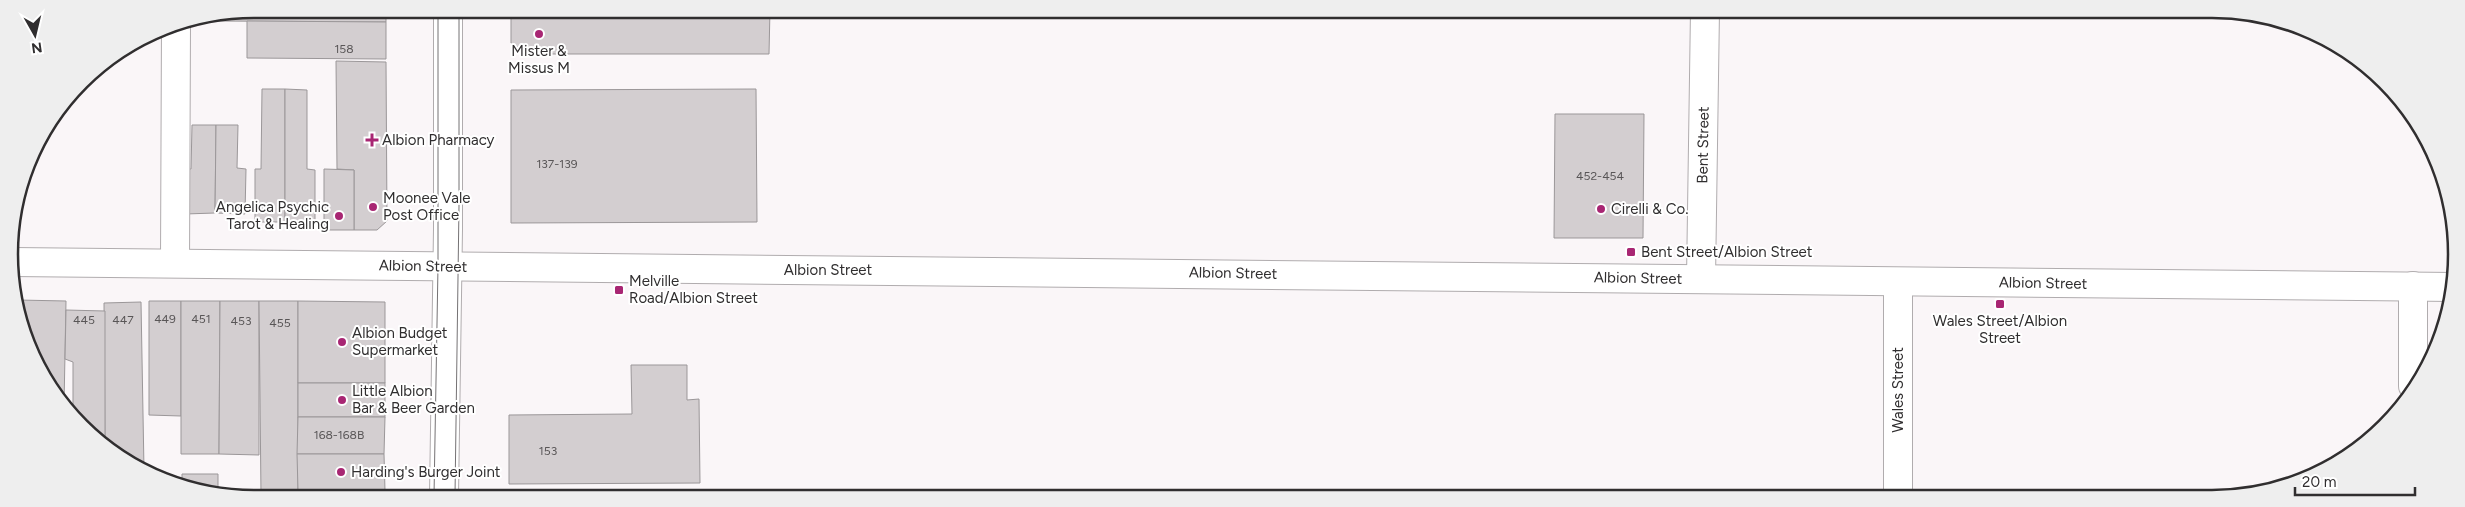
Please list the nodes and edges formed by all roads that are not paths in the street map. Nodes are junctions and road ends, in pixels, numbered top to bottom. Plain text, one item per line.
1 (448, 18) edge
2 (1705, 18) edge
3 (176, 31) edge
4 (18, 262) edge
5 (175, 263) junction
6 (448, 266) junction
7 (1701, 279) junction
8 (1898, 282) junction
9 (2413, 286) junction
10 (2445, 287) edge
11 (2413, 377) edge
12 (444, 490) edge
13 (1898, 490) edge

1 - 6 street
2 - 7 street, Bent Street
3 - 5 street
4 - 5 street, Albion Street
5 - 6 street, Albion Street
6 - 7 street, Albion Street
6 - 12 street
7 - 8 street, Albion Street
8 - 9 street, Albion Street
8 - 13 street, Wales Street
9 - 10 street, Albion Street
9 - 11 street

